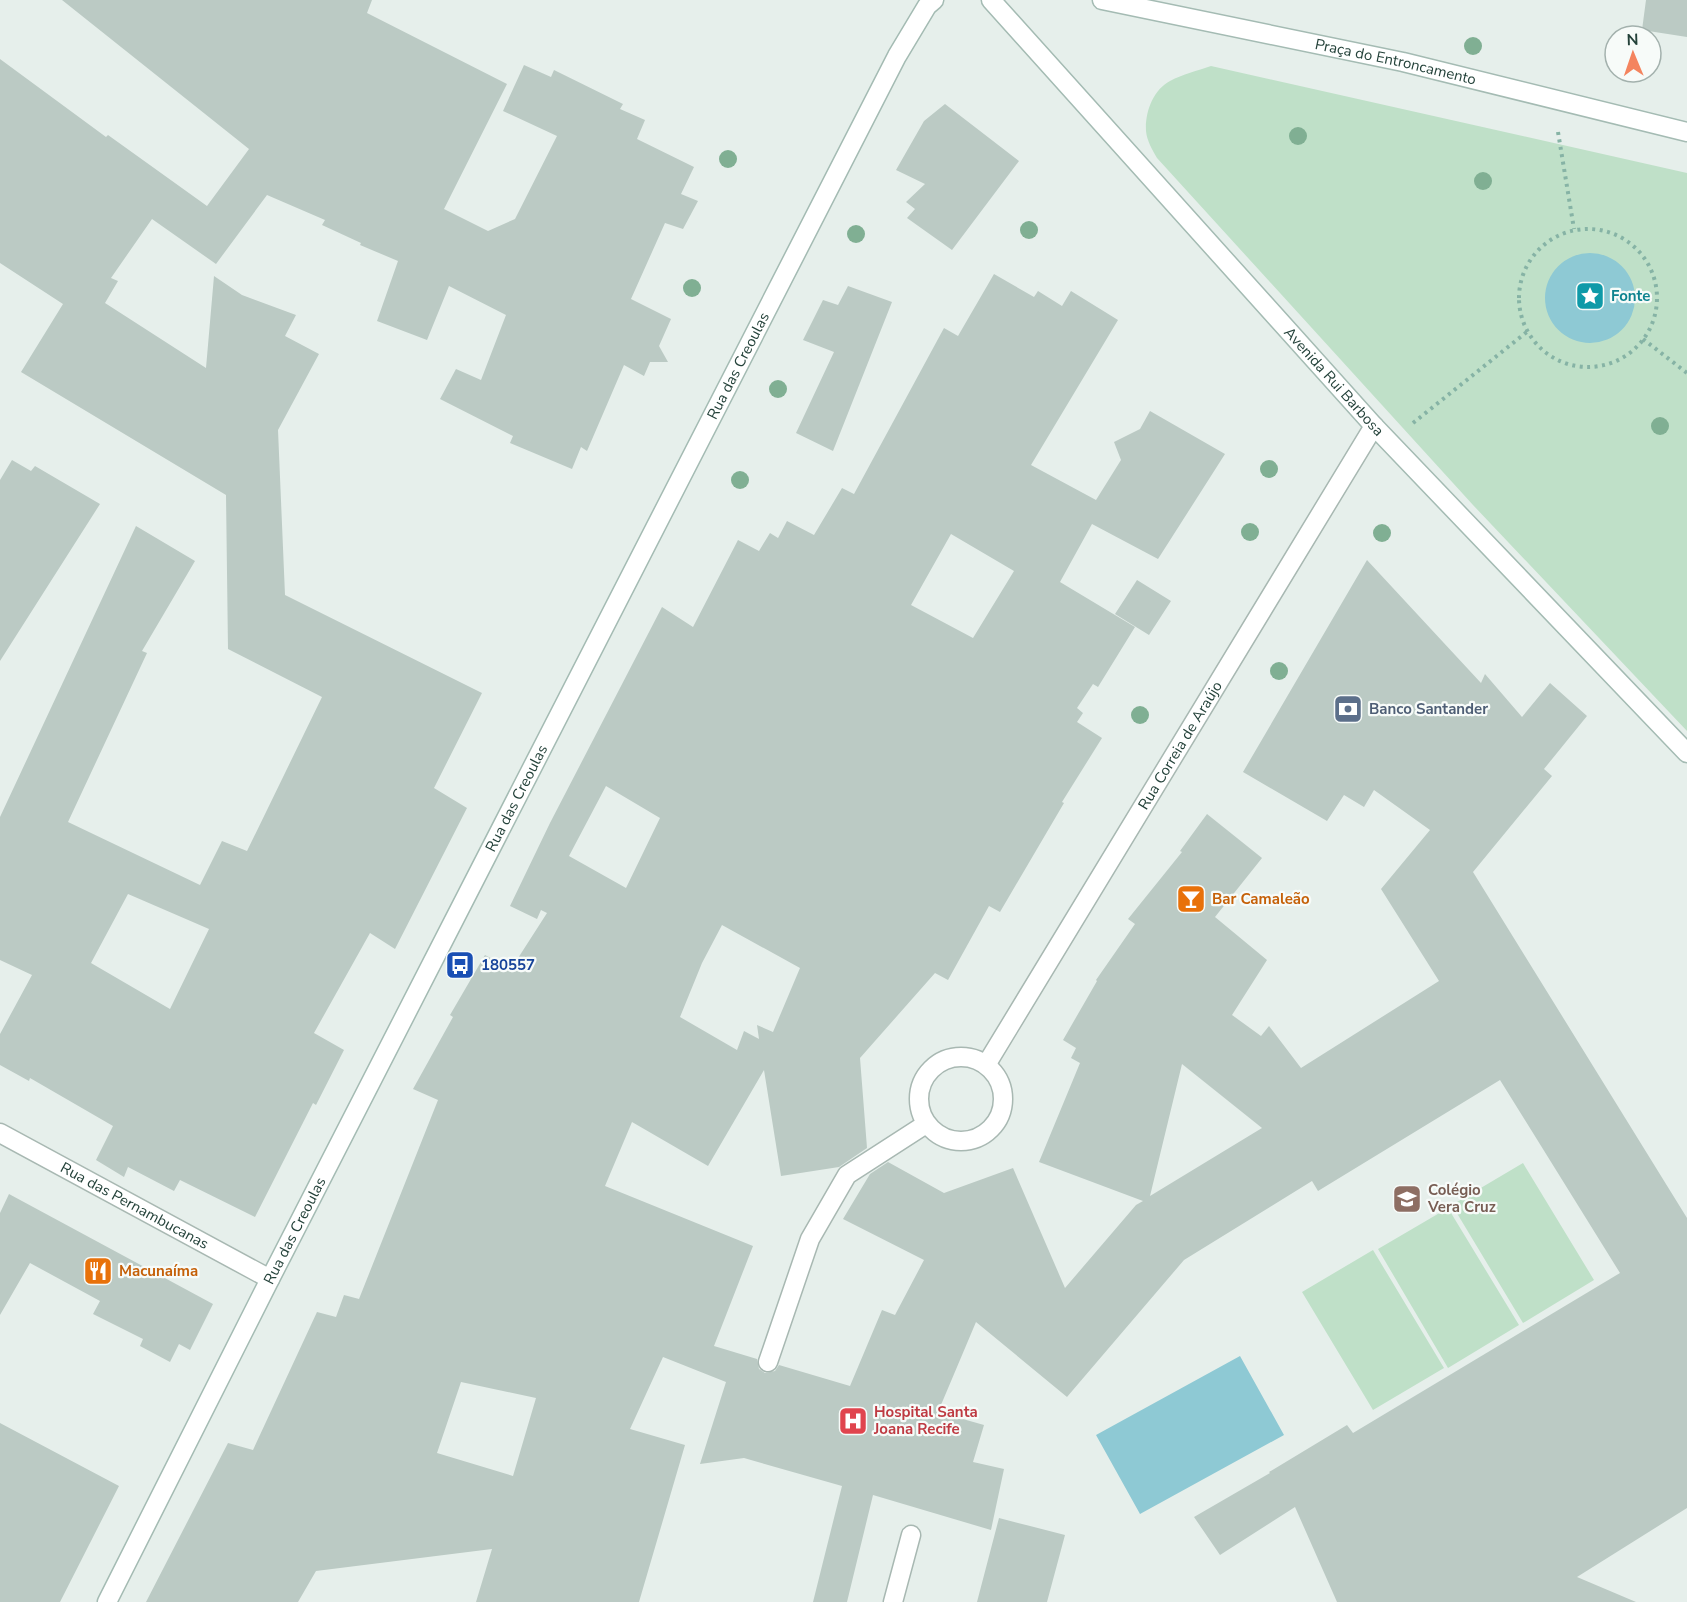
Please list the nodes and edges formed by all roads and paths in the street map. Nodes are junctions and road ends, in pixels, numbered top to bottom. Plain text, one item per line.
1 (934, 0) edge
2 (991, 0) edge
3 (1102, 0) edge
4 (1555, 99) junction
5 (1687, 132) edge
6 (1574, 229) junction
7 (1528, 331) junction
8 (1643, 339) junction
9 (1687, 373) edge
10 (1374, 426) junction
11 (1389, 442) junction
12 (1687, 753) edge
13 (986, 1065) junction
14 (927, 1124) junction
15 (0, 1133) edge
16 (270, 1279) junction
17 (768, 1362) dead end
18 (911, 1535) dead end
19 (107, 1602) edge
20 (892, 1602) edge

1 - 16 main road, Rua das Creoulas
2 - 10 main road, Avenida Rui Barbosa
3 - 4 main road, Praça do Entroncamento
4 - 5 main road, Praça do Entroncamento
4 - 6 path
6 - 7 path
6 - 8 path
7 - 8 path
7 - 11 path
8 - 9 path
10 - 11 main road, Avenida Rui Barbosa
10 - 13 main road, Rua Correia de Araújo
11 - 12 main road, Avenida Rui Barbosa
13 - 14 main road
13 - 14 main road
14 - 17 main road
15 - 16 main road, Rua das Pernambucanas
16 - 19 main road, Rua das Creoulas
18 - 20 main road

